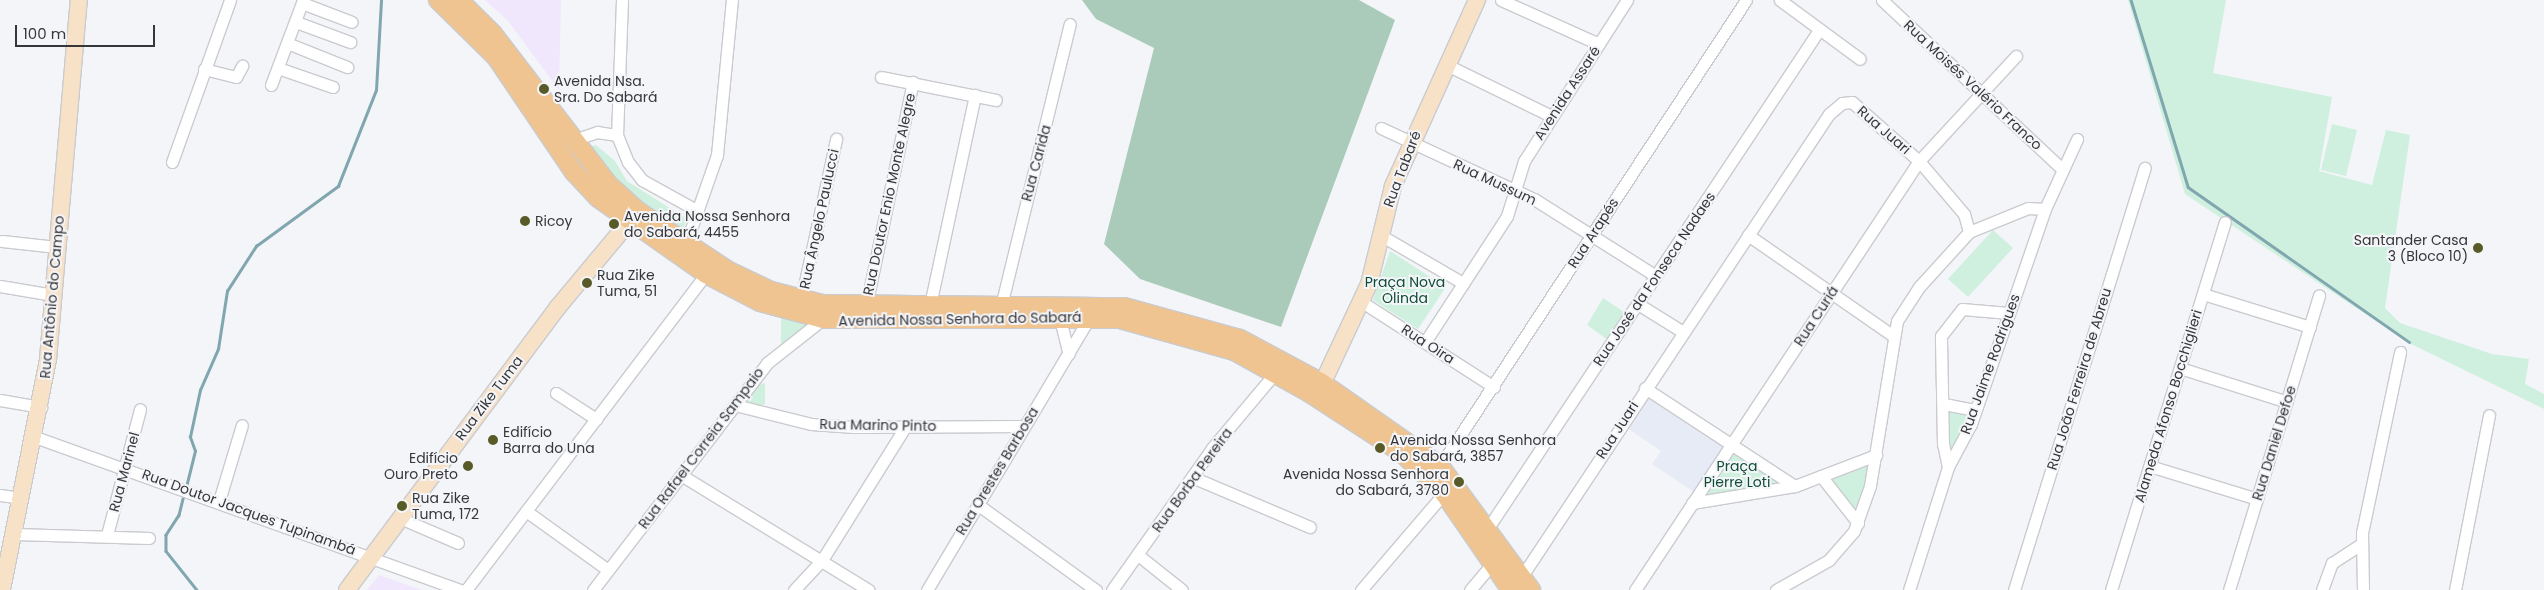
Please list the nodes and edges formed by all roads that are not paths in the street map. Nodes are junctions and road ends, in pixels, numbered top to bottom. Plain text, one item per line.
1 (79, 0) edge
2 (230, 0) edge
3 (438, 0) edge
4 (459, 0) edge
5 (622, 0) edge
6 (732, 0) edge
7 (1477, 0) edge
8 (1501, 0) edge
9 (1627, 0) edge
10 (1746, 0) edge
11 (1780, 0) edge
12 (1882, 0) edge
13 (303, 2) edge
14 (296, 22) junction
15 (352, 22) dead end
16 (1070, 24) dead end
17 (1819, 30) junction
18 (350, 42) dead end
19 (287, 43) junction
20 (1599, 44) junction
21 (2016, 56) dead end
22 (1860, 60) dead end
23 (1447, 65) junction
24 (242, 66) dead end
25 (347, 67) dead end
26 (278, 68) junction
27 (204, 69) junction
28 (881, 77) dead end
29 (913, 82) junction
30 (271, 85) dead end
31 (332, 87) dead end
32 (1982, 93) junction
33 (975, 95) junction
34 (996, 100) dead end
35 (1551, 116) junction
36 (1381, 128) dead end
37 (617, 135) junction
38 (836, 139) dead end
39 (2077, 139) dead end
40 (571, 141) junction
41 (1411, 143) junction
42 (1919, 161) junction
43 (172, 162) dead end
44 (2145, 168) dead end
45 (2063, 170) junction
46 (1515, 190) junction
47 (2046, 209) junction
48 (698, 211) junction
49 (632, 216) junction
50 (2225, 222) dead end
51 (1969, 232) junction
52 (1748, 234) junction
53 (1382, 236) junction
54 (1591, 236) junction
55 (2, 241) dead end
56 (57, 247) junction
57 (683, 251) junction
58 (706, 274) junction
59 (1656, 276) junction
60 (1463, 283) junction
61 (0, 286) edge
62 (1832, 291) junction
63 (2203, 294) junction
64 (53, 295) junction
65 (2320, 295) dead end
66 (801, 300) junction
67 (1002, 302) junction
68 (1362, 302) junction
69 (1638, 304) junction
70 (930, 305) junction
71 (866, 306) junction
72 (2009, 313) junction
73 (1090, 317) junction
74 (823, 319) junction
75 (1060, 319) junction
76 (2310, 327) junction
77 (1683, 332) junction
78 (1892, 335) junction
79 (1425, 342) junction
80 (2400, 352) dead end
81 (1069, 354) junction
82 (2180, 368) junction
83 (1275, 372) junction
84 (1494, 387) junction
85 (1645, 388) junction
86 (1319, 390) junction
87 (556, 393) dead end
88 (0, 400) edge
89 (2287, 402) junction
90 (1944, 404) junction
91 (735, 405) junction
92 (41, 407) junction
93 (140, 409) dead end
94 (1975, 410) junction
95 (2489, 415) dead end
96 (596, 419) junction
97 (242, 425) dead end
98 (1023, 426) junction
99 (905, 427) junction
100 (35, 437) junction
101 (1732, 443) junction
102 (1876, 455) junction
103 (1440, 466) junction
104 (2150, 466) junction
105 (124, 467) junction
106 (1948, 468) junction
107 (681, 475) junction
108 (1821, 476) junction
109 (1192, 477) junction
110 (1795, 486) junction
111 (1444, 493) junction
112 (0, 495) edge
113 (21, 498) junction
114 (2257, 499) junction
115 (219, 501) junction
116 (1692, 503) junction
117 (977, 504) junction
118 (526, 511) junction
119 (400, 518) junction
120 (1858, 523) junction
121 (1310, 527) dead end
122 (1488, 528) junction
123 (16, 534) junction
124 (107, 535) junction
125 (149, 538) dead end
126 (458, 543) dead end
127 (2361, 544) junction
128 (1138, 556) junction
129 (371, 557) junction
130 (822, 560) junction
131 (1493, 563) junction
132 (608, 570) junction
133 (1521, 585) edge
134 (2, 590) edge
135 (347, 590) edge
136 (461, 590) edge
137 (466, 590) edge
138 (594, 590) edge
139 (794, 590) edge
140 (869, 590) edge
141 (927, 590) edge
142 (1096, 590) edge
143 (1112, 590) edge
144 (1182, 590) edge
145 (1361, 590) edge
146 (1470, 590) edge
147 (1635, 590) edge
148 (1776, 590) edge
149 (1908, 590) edge
150 (2014, 590) edge
151 (2111, 590) edge
152 (2229, 590) edge
153 (2322, 590) edge
154 (2363, 590) edge
155 (2455, 590) edge

1 - 56 street, Rua Antônio do Campo
2 - 27 street
3 - 49 main road, Avenida Nossa Senhora do Sabará
4 - 40 main road, Avenida Nossa Senhora do Sabará
5 - 37 street
6 - 48 street
7 - 23 street, Rua Tabaré
8 - 20 street
9 - 20 street, Avenida Assaré
10 - 54 street, Rua Arapés
11 - 17 street
12 - 32 street, Rua Moisés Valério Franco
13 - 14 street
13 - 15 street
14 - 18 street
14 - 19 street
16 - 67 street, Rua Carida
17 - 22 street
17 - 59 street, Rua José da Fonseca Nadaes
19 - 25 street
19 - 26 street
20 - 35 street, Avenida Assaré
21 - 32 street, Rua Curiá
23 - 35 street
23 - 41 street, Rua Tabaré
24 - 27 street
26 - 30 street
26 - 31 street
27 - 43 street
28 - 29 street
29 - 33 street
29 - 71 street, Rua Doutor Enio Monte Alegre
32 - 42 street, Rua Curiá
32 - 45 street, Rua Moisés Valério Franco
33 - 34 street
33 - 70 street
35 - 46 street, Avenida Assaré
36 - 41 street, Rua Mussum
37 - 40 street
37 - 48 street
38 - 66 street, Rua Ângelo Paulucci
39 - 45 street, Rua Jaime Rodrigues
40 - 49 main road, Avenida Nossa Senhora do Sabará
41 - 46 street, Rua Mussum
41 - 53 street, Rua Tabaré
42 - 51 street, Rua Juari
42 - 52 street, Rua Juari
42 - 62 street, Rua Curiá
44 - 150 street, Rua João Ferreira de Abreu
45 - 47 street, Rua Jaime Rodrigues
46 - 54 street, Rua Mussum
46 - 60 street, Avenida Assaré
47 - 51 street
47 - 72 street, Rua Jaime Rodrigues
48 - 57 street
49 - 57 main road, Avenida Nossa Senhora do Sabará
49 - 119 street, Rua Zike Tuma
50 - 63 street, Alameda Afonso Bocchiglieri
51 - 78 street
52 - 62 street
52 - 77 street, Rua Juari
53 - 60 street
53 - 68 street, Rua Tabaré
54 - 59 street, Rua Mussum
54 - 84 street, Rua Arapés
55 - 56 street
56 - 64 street, Rua Antônio do Campo
57 - 58 main road, Avenida Nossa Senhora do Sabará
57 - 66 main road, Avenida Nossa Senhora do Sabará
58 - 74 main road, Avenida Nossa Senhora do Sabará
58 - 96 street
59 - 69 street, Rua José da Fonseca Nadaes
60 - 79 street, Avenida Assaré
61 - 64 street
62 - 78 street
62 - 101 street, Rua Curiá
63 - 76 street
63 - 82 street, Alameda Afonso Bocchiglieri
64 - 92 street, Rua Antônio do Campo
65 - 76 street, Rua Daniel Defoe
66 - 71 main road, Avenida Nossa Senhora do Sabará
67 - 70 main road, Avenida Nossa Senhora do Sabará
67 - 86 main road, Avenida Nossa Senhora do Sabará
68 - 79 street, Rua Oira
68 - 86 street, Rua Tabaré
69 - 77 street
69 - 122 street, Rua José da Fonseca Nadaes
70 - 71 main road, Avenida Nossa Senhora do Sabará
72 - 90 street
72 - 94 street, Rua Jaime Rodrigues
73 - 75 main road, Avenida Nossa Senhora do Sabará
73 - 81 street, Rua Orestes Barbosa
73 - 83 main road, Avenida Nossa Senhora do Sabará
74 - 75 main road, Avenida Nossa Senhora do Sabará
74 - 91 street, Rua Rafael Correia Sampaio
75 - 81 street
76 - 89 street, Rua Daniel Defoe
77 - 85 street, Rua Juari
78 - 102 street
79 - 84 street, Rua Oira
80 - 127 street
81 - 98 street, Rua Orestes Barbosa
82 - 89 street
82 - 104 street, Alameda Afonso Bocchiglieri
83 - 86 main road, Avenida Nossa Senhora do Sabará
83 - 109 street, Rua Borba Pereira
84 - 103 street, Rua Arapés
85 - 101 street
85 - 133 street, Rua Juari
86 - 103 main road, Avenida Nossa Senhora do Sabará
86 - 111 main road, Avenida Nossa Senhora do Sabará
87 - 96 street
88 - 92 street
89 - 114 street, Rua Daniel Defoe
90 - 94 street
90 - 106 street
91 - 99 street, Rua Marino Pinto
91 - 107 street, Rua Rafael Correia Sampaio
92 - 100 street, Rua Antônio do Campo
93 - 105 street, Rua Marinel
94 - 106 street, Rua Jaime Rodrigues
95 - 155 street
96 - 118 street
97 - 115 street
98 - 99 street, Rua Marino Pinto
98 - 117 street, Rua Orestes Barbosa
99 - 130 street
100 - 105 street, Rua Doutor Jacques Tupinambá
100 - 113 street, Rua Antônio do Campo
101 - 110 street
101 - 116 street, Rua Curiá
102 - 108 street
102 - 120 street
103 - 122 main road, Avenida Nossa Senhora do Sabará
104 - 114 street
104 - 151 street, Alameda Afonso Bocchiglieri
105 - 115 street, Rua Doutor Jacques Tupinambá
105 - 124 street, Rua Marinel
106 - 149 street, Rua Jaime Rodrigues
107 - 130 street
107 - 132 street, Rua Rafael Correia Sampaio
108 - 110 street
108 - 120 street
109 - 121 street
109 - 128 street, Rua Borba Pereira
110 - 116 street
111 - 131 main road, Avenida Nossa Senhora do Sabará
111 - 145 street
112 - 113 street
113 - 123 street, Rua Antônio do Campo
114 - 152 street, Rua Daniel Defoe
115 - 129 street, Rua Doutor Jacques Tupinambá
116 - 147 street, Rua Curiá
117 - 141 street, Rua Orestes Barbosa
117 - 142 street
118 - 132 street
118 - 137 street
119 - 126 street
119 - 129 street, Rua Zike Tuma
120 - 148 street
122 - 133 main road, Avenida Nossa Senhora do Sabará
123 - 124 street
123 - 134 street, Rua Antônio do Campo
124 - 125 street
127 - 153 street
127 - 154 street
128 - 143 street, Rua Borba Pereira
128 - 144 street
129 - 135 street, Rua Zike Tuma
129 - 136 street, Rua Doutor Jacques Tupinambá
130 - 139 street
130 - 140 street
131 - 133 main road, Avenida Nossa Senhora do Sabará
131 - 146 street
132 - 138 street, Rua Rafael Correia Sampaio

